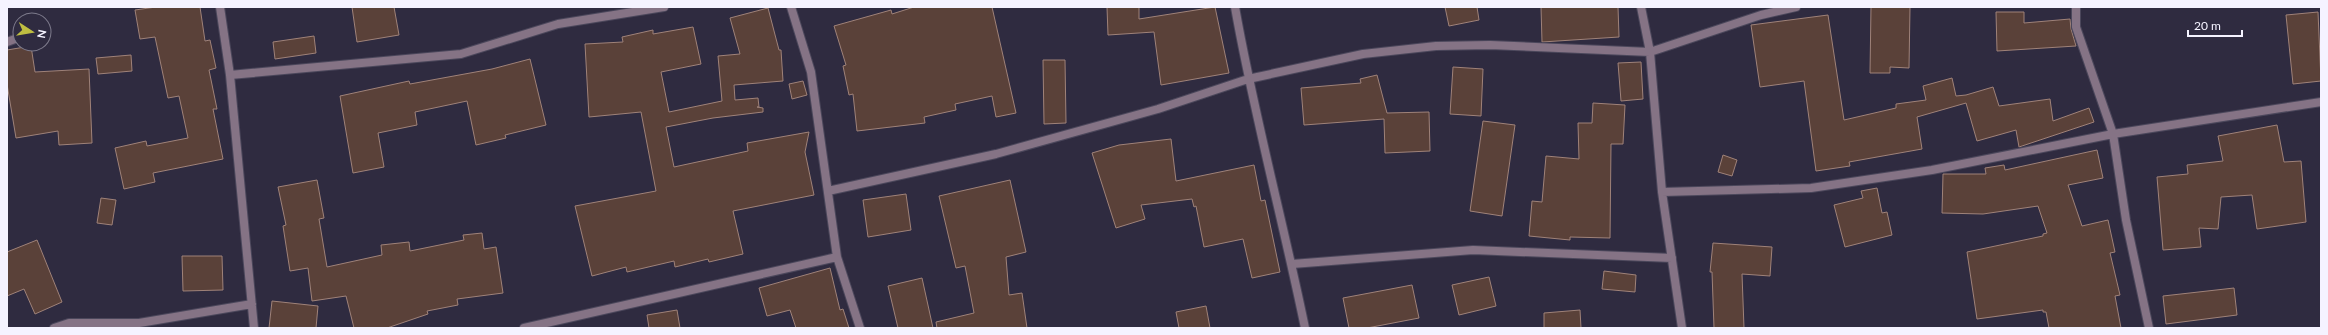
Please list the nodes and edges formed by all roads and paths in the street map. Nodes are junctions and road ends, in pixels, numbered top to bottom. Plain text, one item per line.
1 (220, 7) edge
2 (664, 7) edge
3 (792, 7) edge
4 (1235, 7) edge
5 (1640, 7) edge
6 (1796, 7) edge
7 (2076, 7) edge
8 (1650, 52) junction
9 (230, 75) junction
10 (1248, 79) junction
11 (2321, 102) edge
12 (2113, 134) junction
13 (828, 191) junction
14 (1662, 192) junction
15 (837, 257) junction
16 (1672, 258) junction
17 (1292, 264) junction
18 (252, 304) junction
19 (54, 328) edge
20 (254, 328) edge
21 (524, 328) edge
22 (860, 328) edge
23 (1305, 328) edge
24 (1682, 328) edge
25 (2149, 328) edge

1 - 9 street
2 - 9 street
3 - 13 street
4 - 10 street
5 - 8 street
6 - 8 street
7 - 12 street
8 - 10 street
8 - 14 street
9 - 18 street
10 - 13 street
10 - 17 street
11 - 12 street
12 - 14 street
12 - 25 street
13 - 15 street
14 - 16 street
15 - 21 street
15 - 22 street
16 - 17 street
16 - 24 street
17 - 23 street
18 - 19 street
18 - 20 street

